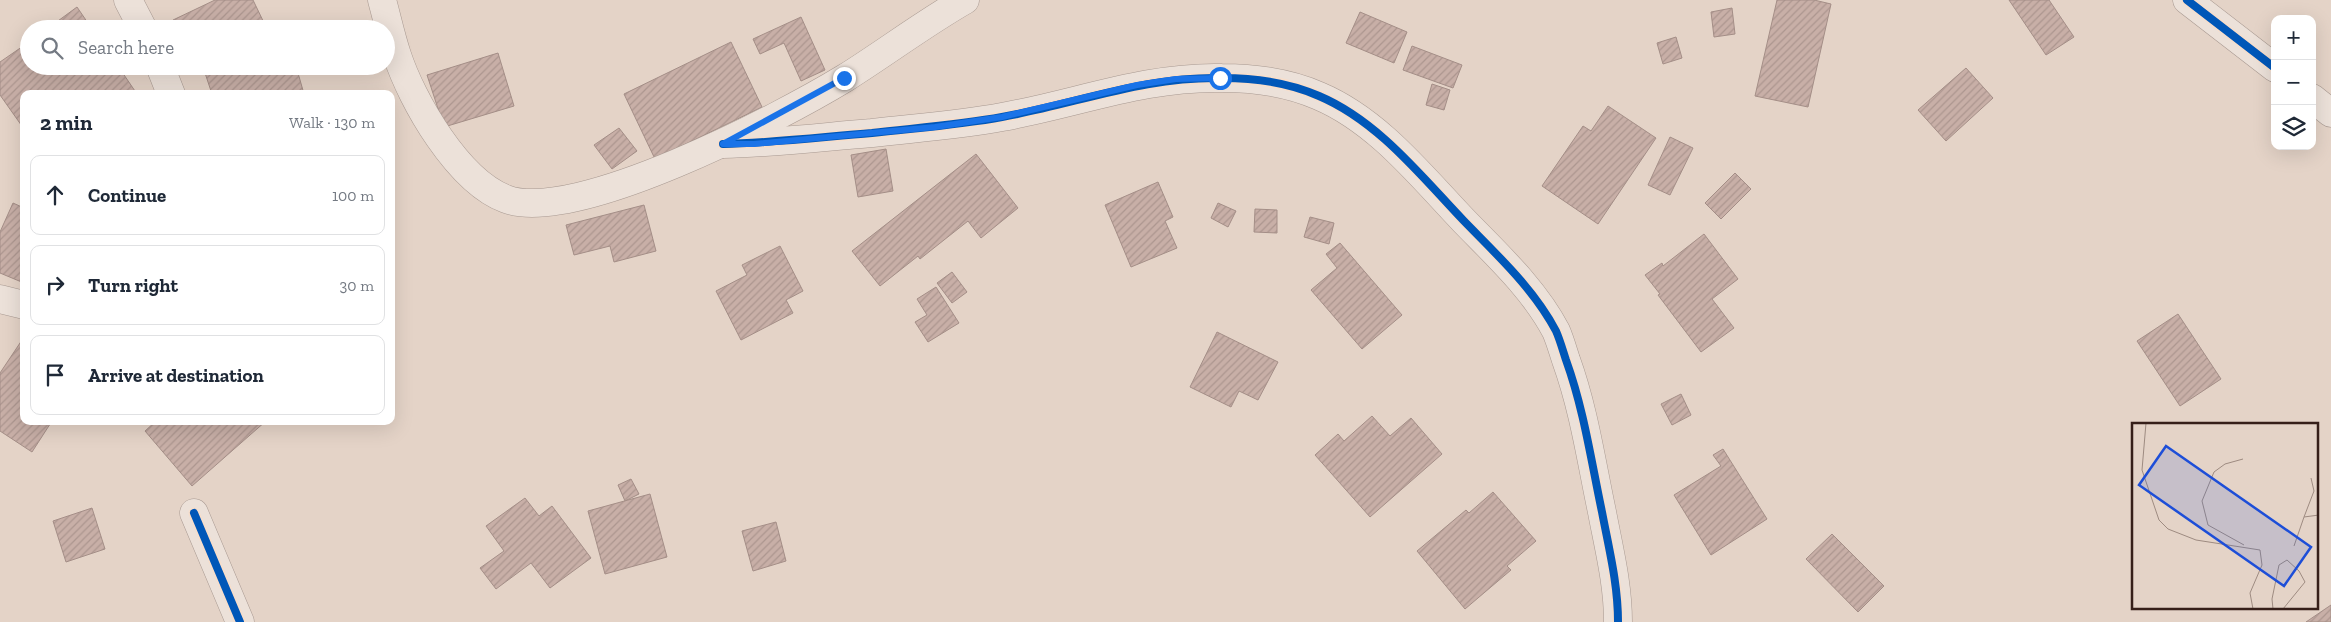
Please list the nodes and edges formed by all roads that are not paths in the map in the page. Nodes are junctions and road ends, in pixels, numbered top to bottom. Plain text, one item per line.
1 (128, 0) edge
2 (382, 0) edge
3 (965, 0) edge
4 (2187, 0) edge
5 (138, 20) edge
6 (387, 20) edge
7 (395, 49) edge
8 (2271, 65) edge
9 (164, 75) edge
10 (169, 90) edge
11 (2316, 101) edge
12 (2331, 113) edge
13 (723, 144) junction
14 (0, 299) edge
15 (20, 304) edge
16 (194, 513) dead end
17 (240, 622) edge
18 (1618, 622) edge

1 - 5 street
2 - 6 street
3 - 13 street
4 - 8 street
7 - 13 street
9 - 10 street
11 - 12 street
13 - 18 street
14 - 15 street
16 - 17 street

